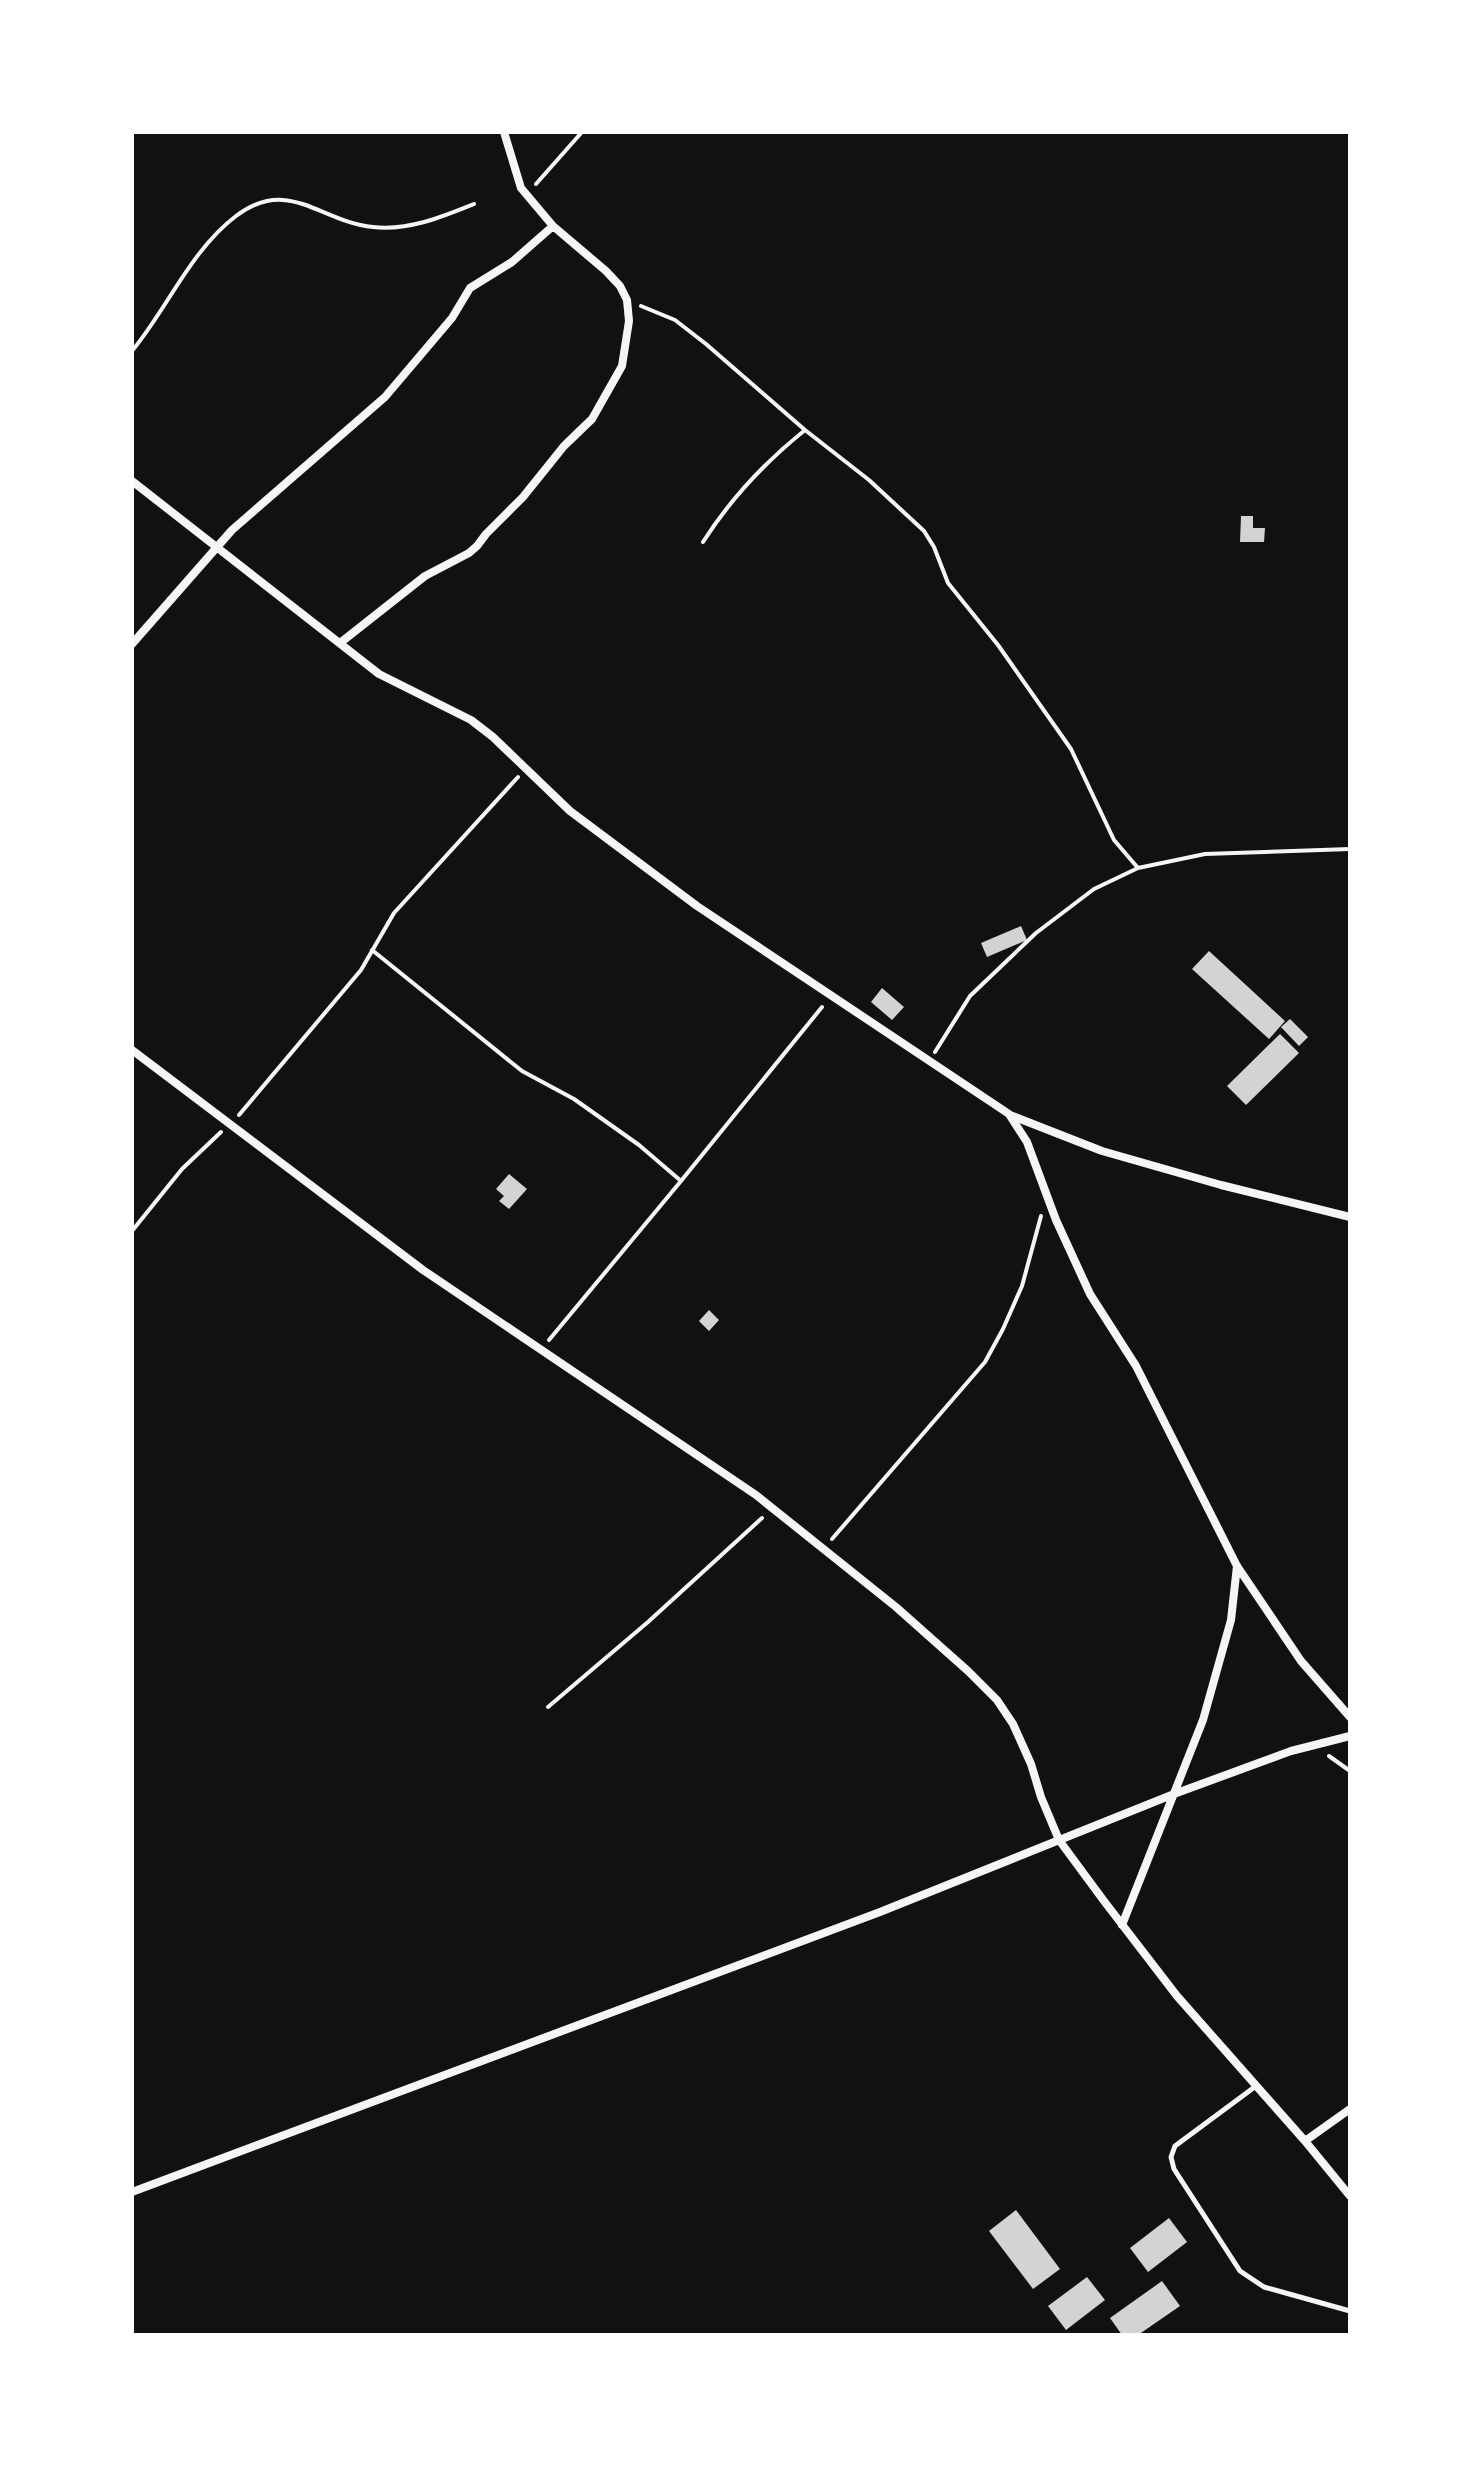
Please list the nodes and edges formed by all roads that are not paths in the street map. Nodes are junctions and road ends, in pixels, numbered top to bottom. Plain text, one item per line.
1 (504, 132) edge
2 (553, 226) junction
3 (132, 481) edge
4 (216, 546) junction
5 (340, 643) junction
6 (132, 644) edge
7 (132, 1050) edge
8 (1009, 1114) junction
9 (1350, 1217) edge
10 (1237, 1566) junction
11 (1350, 1717) edge
12 (1350, 1736) edge
13 (1174, 1794) junction
14 (1059, 1840) junction
15 (1122, 1925) junction
16 (1256, 2086) junction
17 (1350, 2109) edge
18 (1305, 2141) junction
19 (132, 2192) edge
20 (1350, 2196) edge
21 (1350, 2311) edge

1 - 2 street
2 - 4 street
2 - 5 street
3 - 4 street
4 - 5 street
4 - 6 street
5 - 8 street
7 - 14 street
8 - 9 street
8 - 10 street
10 - 11 street
10 - 13 street
12 - 13 street
13 - 14 street
13 - 15 street
14 - 15 street
14 - 19 street
15 - 16 street
16 - 18 street
16 - 21 lane
17 - 18 street
18 - 20 street

